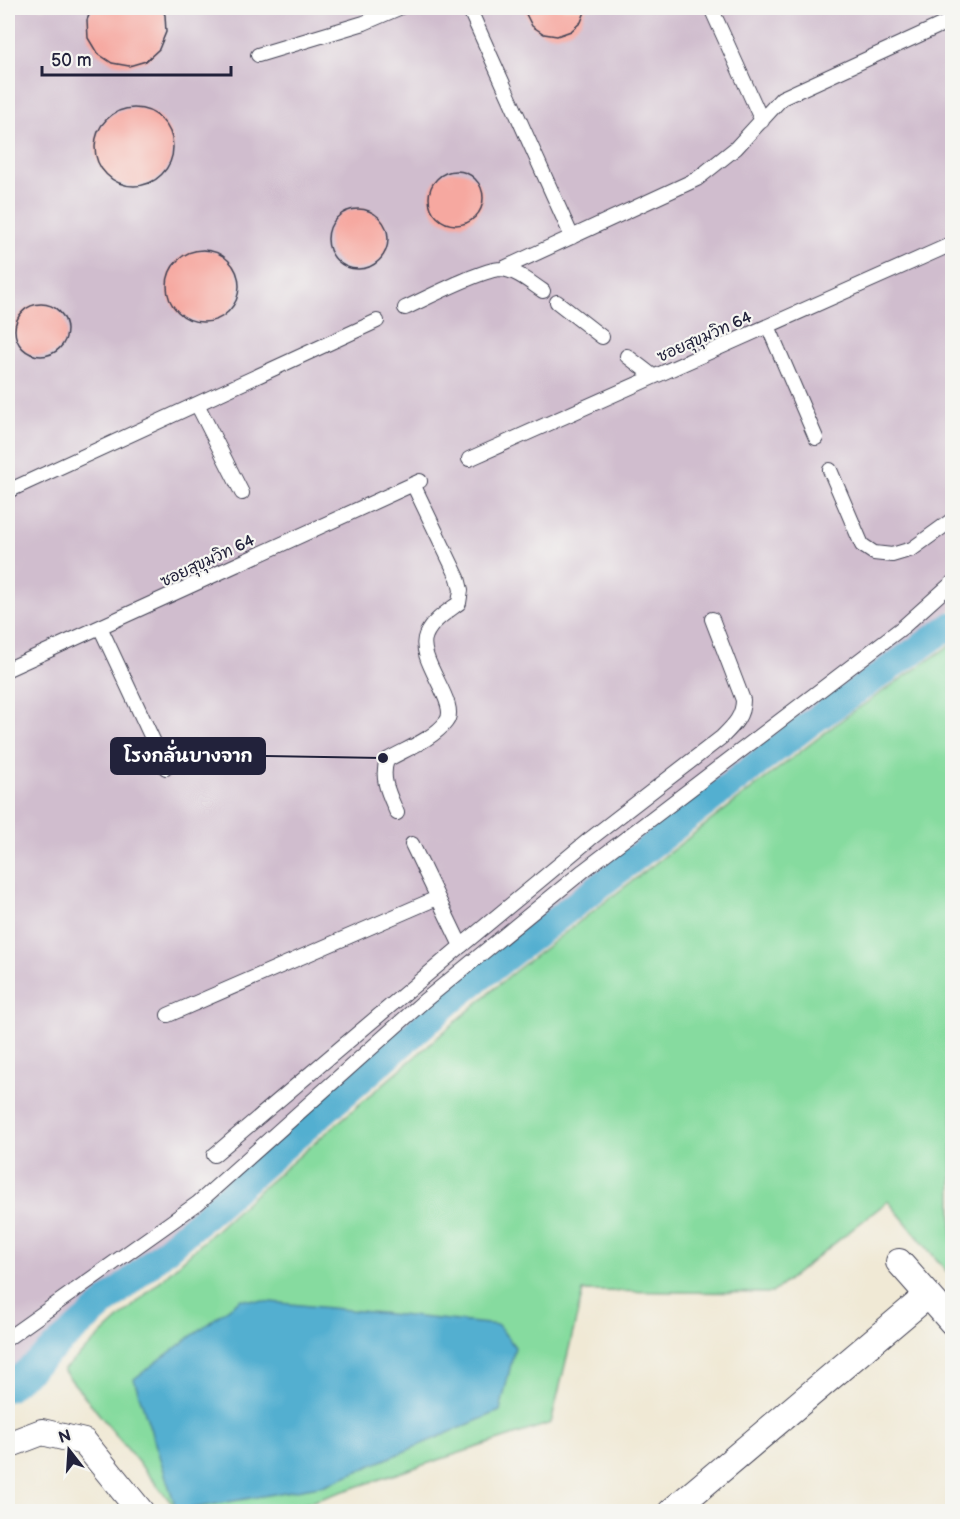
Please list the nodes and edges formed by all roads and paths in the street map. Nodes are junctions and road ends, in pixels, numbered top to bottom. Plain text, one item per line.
1 (399, 8) edge
2 (469, 8) edge
3 (711, 8) edge
4 (952, 20) edge
5 (258, 55) dead end
6 (762, 121) junction
7 (572, 237) junction
8 (952, 244) edge
9 (502, 269) junction
10 (543, 291) dead end
11 (557, 302) dead end
12 (405, 308) dead end
13 (377, 321) dead end
14 (768, 326) junction
15 (602, 337) dead end
16 (627, 356) dead end
17 (653, 376) junction
18 (197, 404) junction
19 (816, 438) dead end
20 (469, 459) dead end
21 (830, 470) dead end
22 (8, 491) edge
23 (242, 493) dead end
24 (952, 520) edge
25 (952, 583) edge
26 (712, 620) dead end
27 (100, 627) junction
28 (8, 669) edge
29 (166, 768) dead end
30 (397, 813) dead end
31 (412, 844) dead end
32 (437, 898) junction
33 (461, 946) junction
34 (168, 1015) dead end
35 (214, 1155) dead end
36 (899, 1262) dead end
37 (928, 1294) junction
38 (952, 1322) edge
39 (8, 1338) edge
40 (8, 1445) edge
41 (141, 1512) edge
42 (671, 1512) edge

1 - 5 lane
2 - 7 lane
3 - 6 lane
4 - 6 lane
6 - 7 lane
7 - 9 lane
8 - 14 lane, ซอยสุขุมวิท 64
9 - 10 lane
9 - 12 lane
11 - 15 lane
13 - 18 lane
14 - 17 lane, ซอยสุขุมวิท 64
14 - 19 lane
16 - 17 lane
17 - 20 lane, ซอยสุขุมวิท 64
18 - 22 lane
18 - 23 lane
21 - 24 lane
25 - 39 lane
26 - 33 lane
27 - 28 lane, ซอยสุขุมวิท 64
27 - 29 lane
27 - 30 lane, ซอยสุขุมวิท 64
31 - 32 lane
32 - 33 lane
32 - 34 lane
33 - 35 lane
36 - 37 street
37 - 38 street
37 - 42 street
40 - 41 street

